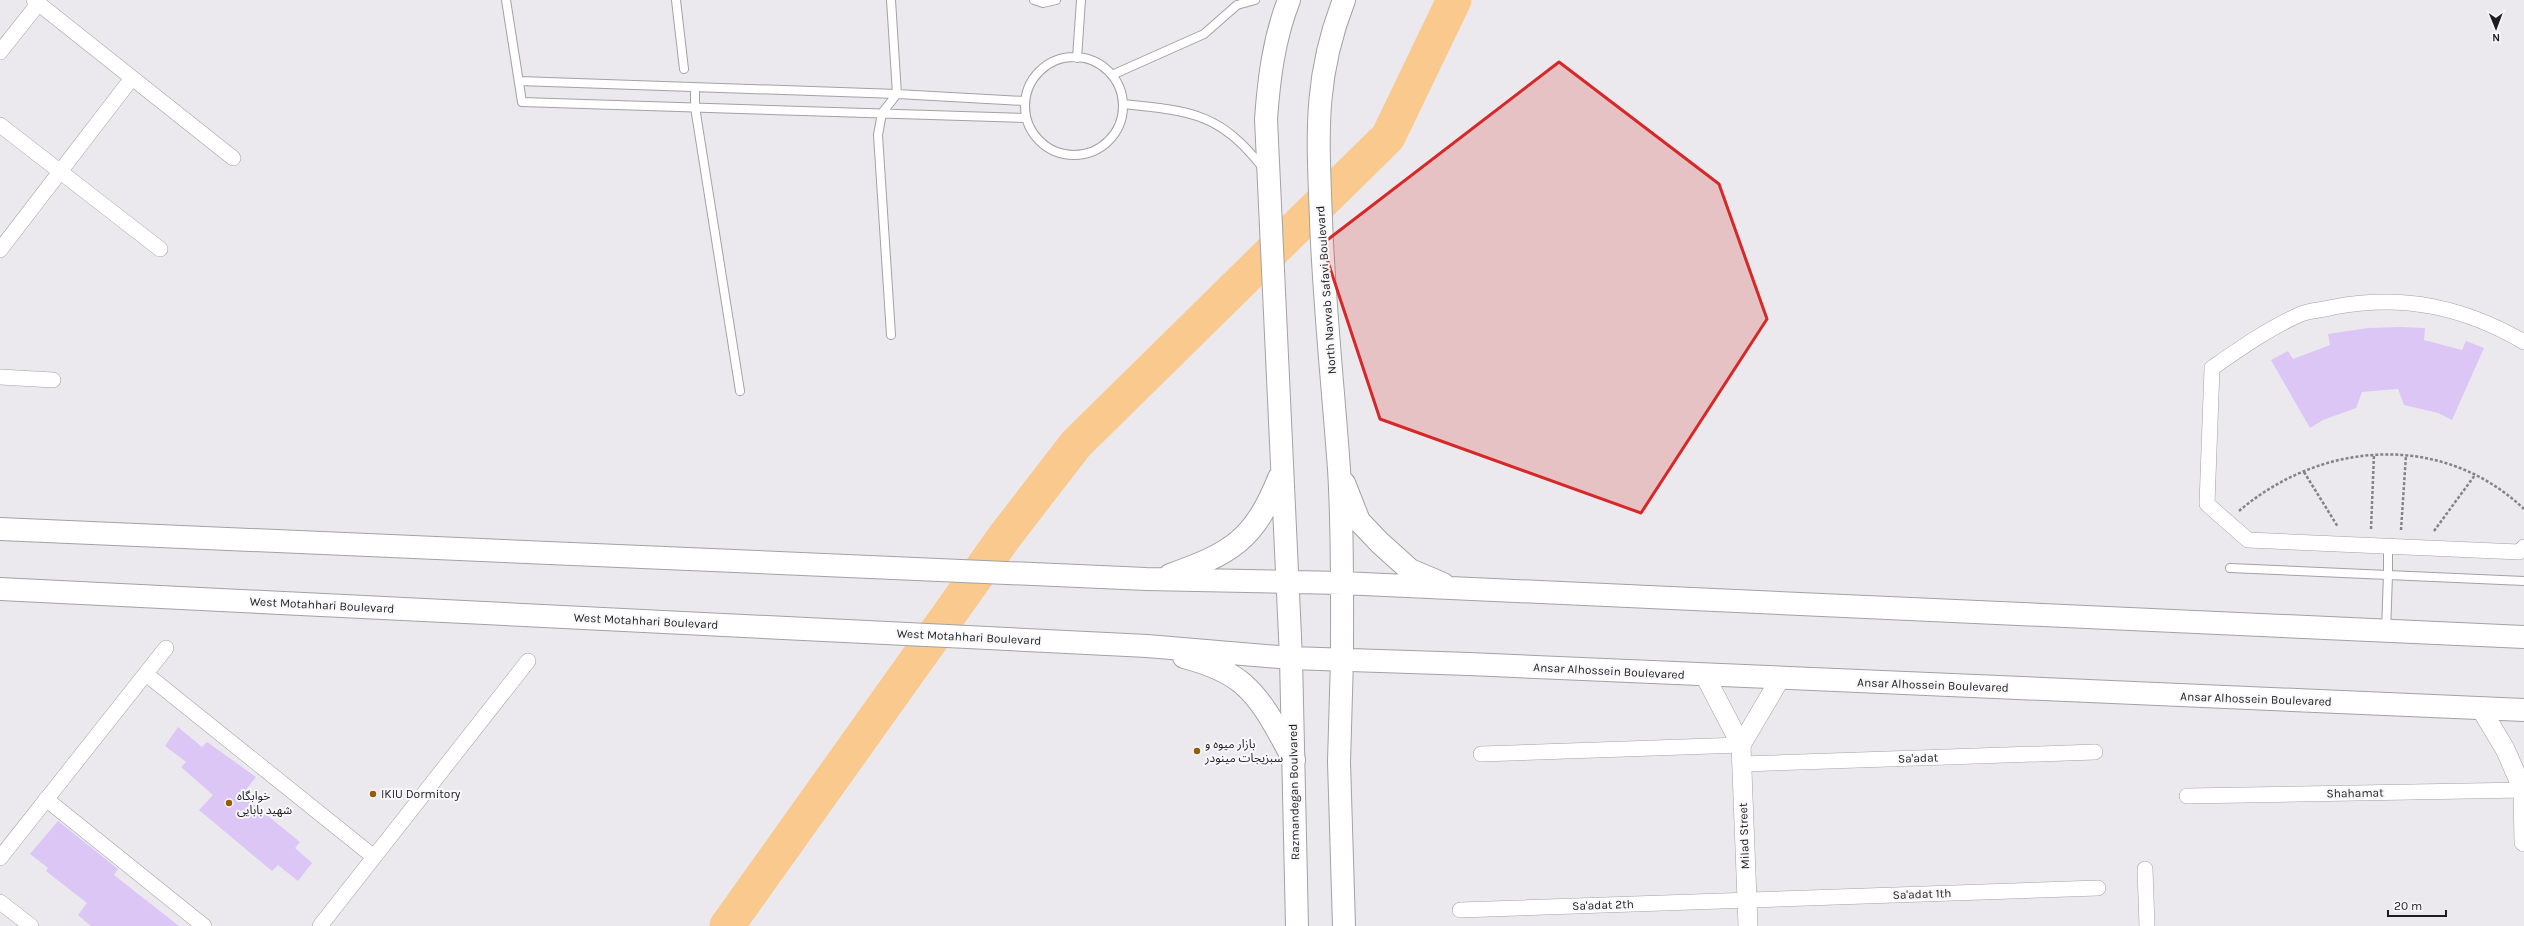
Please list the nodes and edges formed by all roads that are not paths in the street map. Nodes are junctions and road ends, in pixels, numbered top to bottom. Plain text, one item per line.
1 (506, 0) edge
2 (676, 0) edge
3 (891, 0) edge
4 (1034, 0) edge
5 (1056, 0) edge
6 (1081, 0) edge
7 (1255, 0) edge
8 (1289, 0) edge
9 (1344, 0) edge
10 (36, 2) edge
11 (0, 52) edge
12 (1077, 58) junction
13 (684, 69) dead end
14 (1112, 75) junction
15 (132, 78) junction
16 (519, 82) junction
17 (695, 88) junction
18 (898, 94) junction
19 (1024, 101) junction
20 (1123, 104) junction
21 (695, 108) junction
22 (882, 114) junction
23 (1025, 118) junction
24 (0, 125) edge
25 (233, 158) dead end
26 (61, 172) junction
27 (1267, 174) junction
28 (160, 249) dead end
29 (0, 250) edge
30 (891, 335) dead end
31 (2524, 342) edge
32 (0, 377) edge
33 (53, 380) dead end
34 (740, 391) dead end
35 (1282, 471) junction
36 (1339, 471) junction
37 (0, 519) edge
38 (0, 529) edge
39 (76, 532) junction
40 (2394, 546) junction
41 (2524, 547) edge
42 (2230, 568) dead end
43 (2388, 575) junction
44 (1161, 579) junction
45 (2524, 581) edge
46 (1286, 582) junction
47 (1342, 584) junction
48 (0, 589) edge
49 (50, 591) junction
50 (1475, 591) junction
51 (0, 594) edge
52 (2386, 631) junction
53 (2524, 637) edge
54 (1147, 646) junction
55 (166, 648) dead end
56 (1291, 658) junction
57 (1342, 659) junction
58 (528, 661) dead end
59 (146, 674) junction
60 (1705, 676) junction
61 (1780, 679) junction
62 (2481, 709) junction
63 (2524, 710) edge
64 (1741, 745) junction
65 (2095, 752) dead end
66 (1481, 754) dead end
67 (1294, 760) junction
68 (1742, 764) junction
69 (2524, 790) edge
70 (2187, 796) dead end
71 (46, 799) junction
72 (2524, 842) edge
73 (374, 857) junction
74 (0, 858) edge
75 (2146, 869) dead end
76 (2098, 888) dead end
77 (1747, 900) junction
78 (0, 902) edge
79 (1460, 910) dead end
80 (31, 926) edge
81 (204, 926) edge
82 (320, 926) edge
83 (1297, 926) edge
84 (1344, 926) edge
85 (1748, 926) edge
86 (2147, 926) edge

1 - 16 lane
2 - 13 lane
3 - 18 lane
4 - 5 lane
6 - 12 lane
7 - 14 lane
8 - 27 main road
9 - 36 main road, North Navvab Safavi Boulevard
10 - 11 street
10 - 15 street
12 - 14 lane
12 - 19 lane
14 - 20 lane
15 - 25 street
15 - 26 street
16 - 17 lane
16 - 21 lane
17 - 18 lane
17 - 21 lane
18 - 19 lane
18 - 22 lane
19 - 23 lane
20 - 23 lane
20 - 27 lane
21 - 22 lane
21 - 34 lane
22 - 23 lane
22 - 30 lane
24 - 26 street
26 - 28 street
26 - 29 street
27 - 35 main road
31 - 40 street
32 - 33 street
35 - 44 main road
35 - 46 main road
36 - 47 main road, North Navvab Safavi Boulevard
36 - 50 main road
37 - 39 street
38 - 39 main road
39 - 44 main road
40 - 41 street
40 - 43 lane
42 - 43 lane
43 - 45 lane
43 - 52 lane
44 - 46 main road
46 - 47 main road
46 - 56 main road, Razmandegan Boulvared
47 - 50 main road
47 - 57 main road, North Navvab Safavi Boulevard
48 - 49 main road, West Motahhari Boulevard
49 - 51 street
49 - 54 main road, West Motahhari Boulevard
50 - 52 main road
52 - 53 main road
54 - 56 main road, West Motahhari Boulevard
54 - 67 main road
55 - 59 street
56 - 57 main road, Ansar Alhossein Boulevared
56 - 67 main road, Razmandegan Boulvared
57 - 60 main road, Ansar Alhossein Boulevared
57 - 84 main road
58 - 73 street
59 - 71 street
59 - 73 street
60 - 61 main road, Ansar Alhossein Boulevared
60 - 64 street
61 - 62 main road, Ansar Alhossein Boulevared
61 - 64 street
62 - 63 main road, Ansar Alhossein Boulevared
62 - 69 street
64 - 66 street
64 - 68 street, Milad Street
65 - 68 street, Sa'adat
67 - 83 main road, Razmandegan Boulvared
68 - 77 street, Milad Street
69 - 70 street, Shahamat
69 - 72 street
71 - 74 street
71 - 81 street
73 - 82 street
75 - 86 street
76 - 77 street, Sa'adat 1th
77 - 79 street, Sa'adat 2th
77 - 85 street, Milad Street
78 - 80 street

